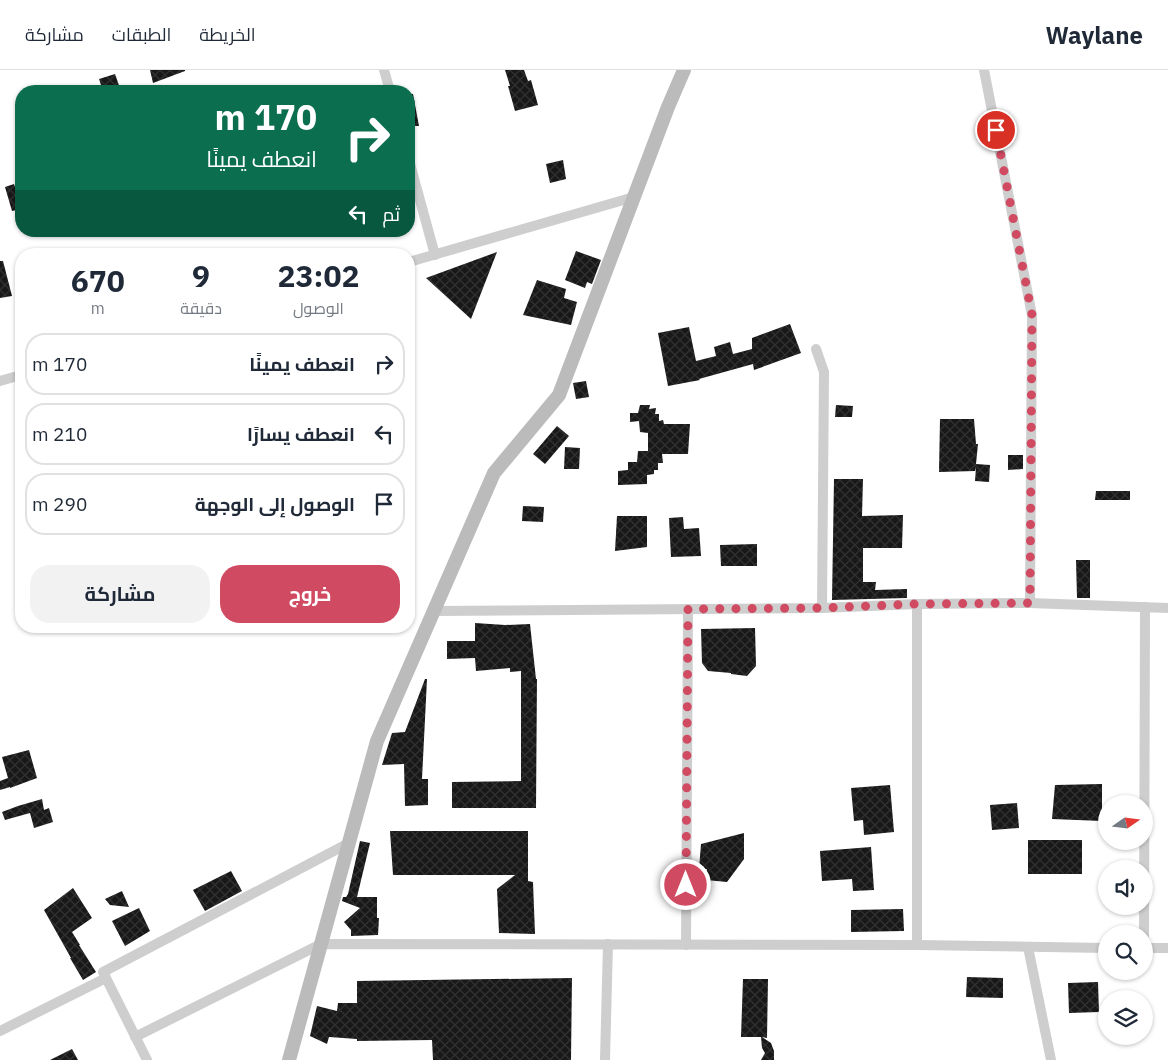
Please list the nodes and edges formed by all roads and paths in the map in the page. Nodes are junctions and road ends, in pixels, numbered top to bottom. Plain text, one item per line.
1 (384, 70) edge
2 (684, 70) edge
3 (984, 70) edge
4 (388, 85) edge
5 (415, 182) edge
6 (634, 197) junction
7 (435, 255) junction
8 (415, 260) edge
9 (816, 349) dead end
10 (15, 377) edge
11 (0, 381) edge
12 (1030, 603) junction
13 (917, 604) junction
14 (1145, 607) junction
15 (822, 608) junction
16 (1168, 608) edge
17 (688, 609) junction
18 (434, 610) junction
19 (349, 843) junction
20 (1144, 925) edge
21 (321, 944) junction
22 (608, 944) junction
23 (686, 945) junction
24 (917, 945) junction
25 (1028, 947) junction
26 (1098, 948) edge
27 (1153, 948) edge
28 (1168, 948) edge
29 (106, 978) junction
30 (0, 1031) edge
31 (136, 1037) junction
32 (147, 1060) edge
33 (289, 1060) edge
34 (605, 1060) edge
35 (1051, 1060) edge

1 - 4 street
2 - 6 street
3 - 12 street
5 - 7 street
6 - 7 street
6 - 18 street
7 - 8 street
9 - 15 street
10 - 11 street
12 - 13 street
12 - 14 street
13 - 15 street
13 - 24 street
14 - 16 street
14 - 20 street
15 - 17 street
17 - 18 street
17 - 23 street
18 - 19 street
19 - 21 street
19 - 29 street
21 - 22 street
21 - 31 street
21 - 33 street
22 - 23 street
22 - 34 street
23 - 24 street
24 - 25 street
25 - 26 street
25 - 35 street
27 - 28 street
29 - 30 street
29 - 31 street
31 - 32 street

